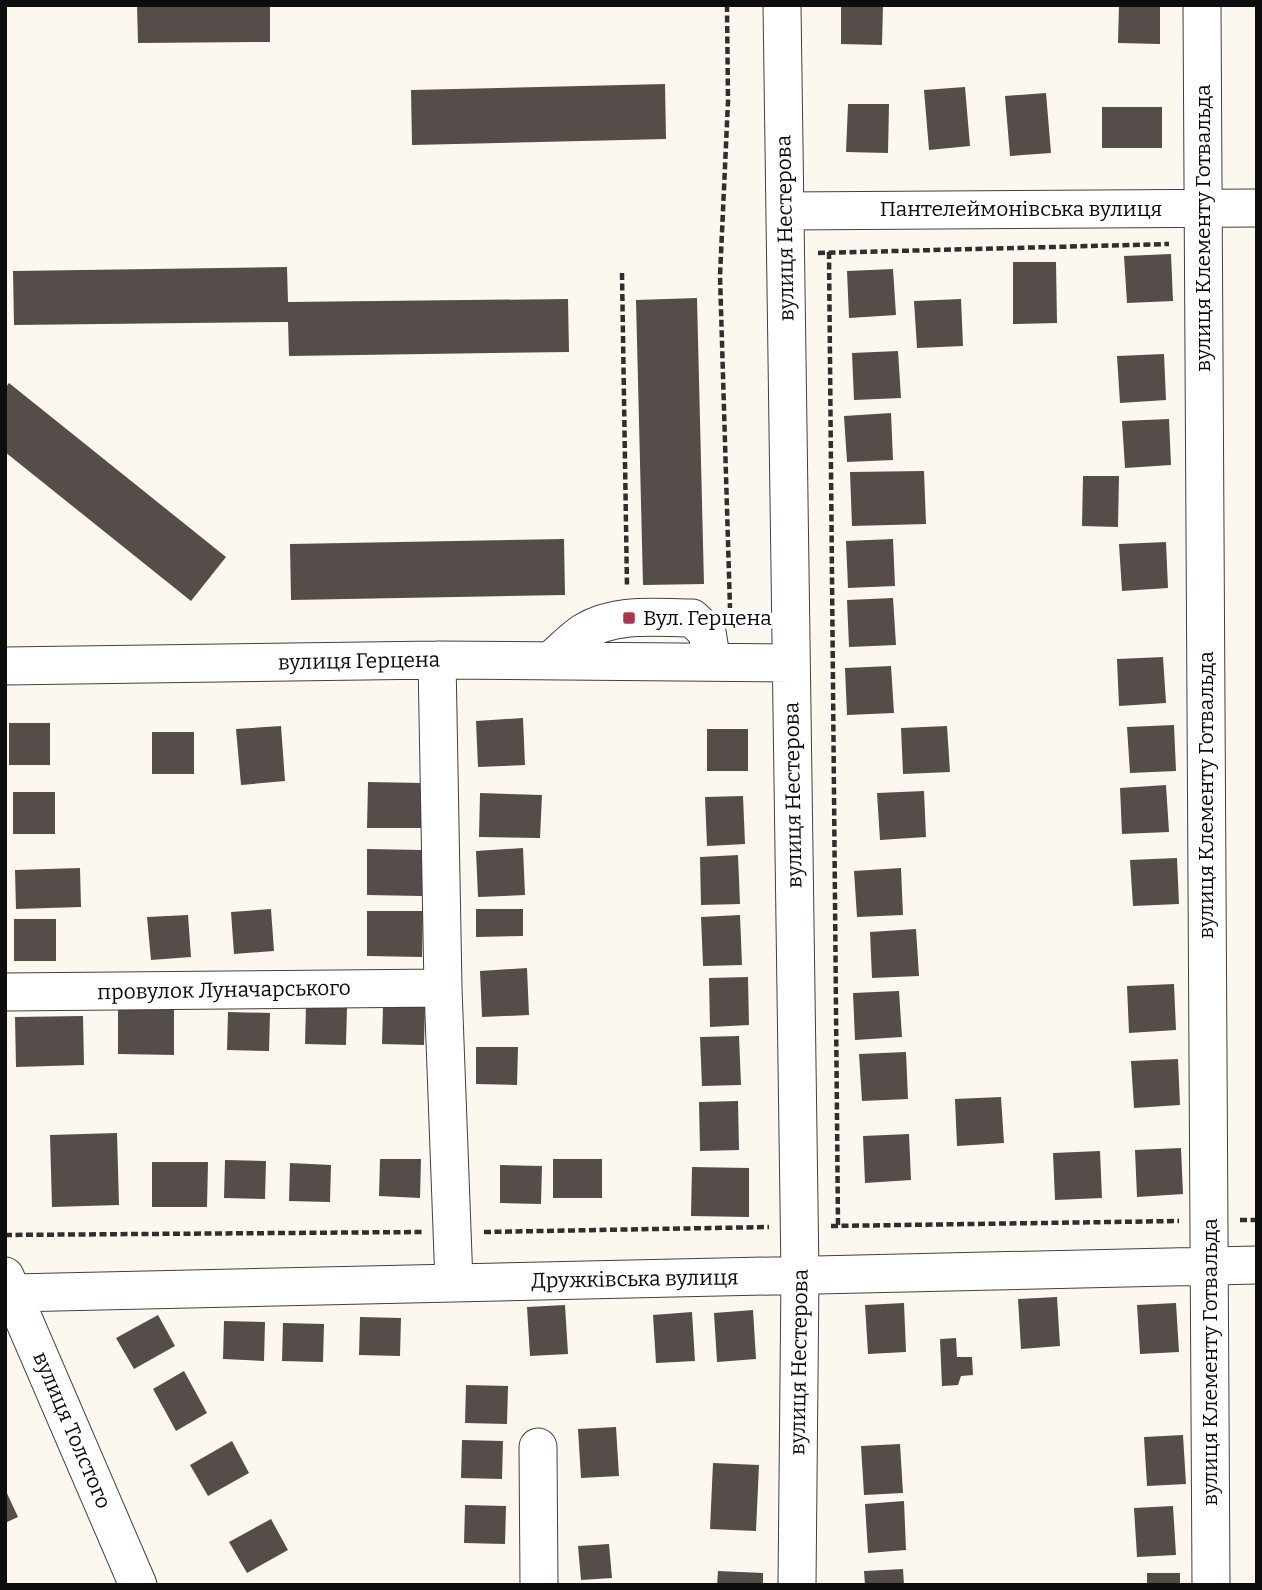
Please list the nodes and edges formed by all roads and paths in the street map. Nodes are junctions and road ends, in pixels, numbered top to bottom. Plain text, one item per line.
1 (727, 5) edge
2 (782, 5) edge
3 (1202, 5) edge
4 (1257, 208) edge
5 (785, 211) junction
6 (1203, 225) junction
7 (829, 252) junction
8 (785, 255) junction
9 (622, 273) dead end
10 (730, 609) dead end
11 (629, 618) junction
12 (437, 660) junction
13 (550, 661) junction
14 (712, 662) junction
15 (791, 663) junction
16 (5, 666) edge
17 (443, 988) junction
18 (5, 992) edge
19 (1257, 1220) edge
20 (1209, 1221) junction
21 (838, 1226) junction
22 (800, 1227) junction
23 (452, 1232) junction
24 (5, 1235) edge
25 (1257, 1265) edge
26 (1209, 1266) junction
27 (800, 1275) junction
28 (454, 1283) junction
29 (9, 1284) edge
30 (538, 1447) dead end
31 (138, 1585) edge
32 (539, 1585) edge
33 (797, 1585) edge
34 (1211, 1585) edge

1 - 10 path
2 - 5 street, вулиця Нестерова
3 - 6 street, вулиця Клементу Готвальда
4 - 6 street, Пантелеймонівська вулиця
5 - 6 street, Пантелеймонівська вулиця
5 - 8 street, вулиця Нестерова
6 - 7 path
6 - 20 street, вулиця Клементу Готвальда
7 - 8 path
7 - 21 path
8 - 15 street, вулиця Нестерова
9 - 11 path
11 - 13 street
11 - 14 street
12 - 13 street, вулиця Герцена
12 - 16 street, вулиця Герцена
12 - 17 street
13 - 14 street, вулиця Герцена
14 - 15 street, вулиця Герцена
15 - 22 street, вулиця Нестерова
17 - 18 street, провулок Луначарського
17 - 23 street
19 - 20 path
20 - 21 path
20 - 26 street, вулиця Клементу Готвальда
21 - 22 path
22 - 23 path
22 - 27 street, вулиця Нестерова
23 - 24 path
23 - 28 street
25 - 26 street, Дружківська вулиця
26 - 27 street, Дружківська вулиця
26 - 34 street, вулиця Клементу Готвальда
27 - 28 street, Дружківська вулиця
27 - 33 street, вулиця Нестерова
28 - 29 street, Дружківська вулиця
29 - 31 street, вулиця Толстого
30 - 32 street

